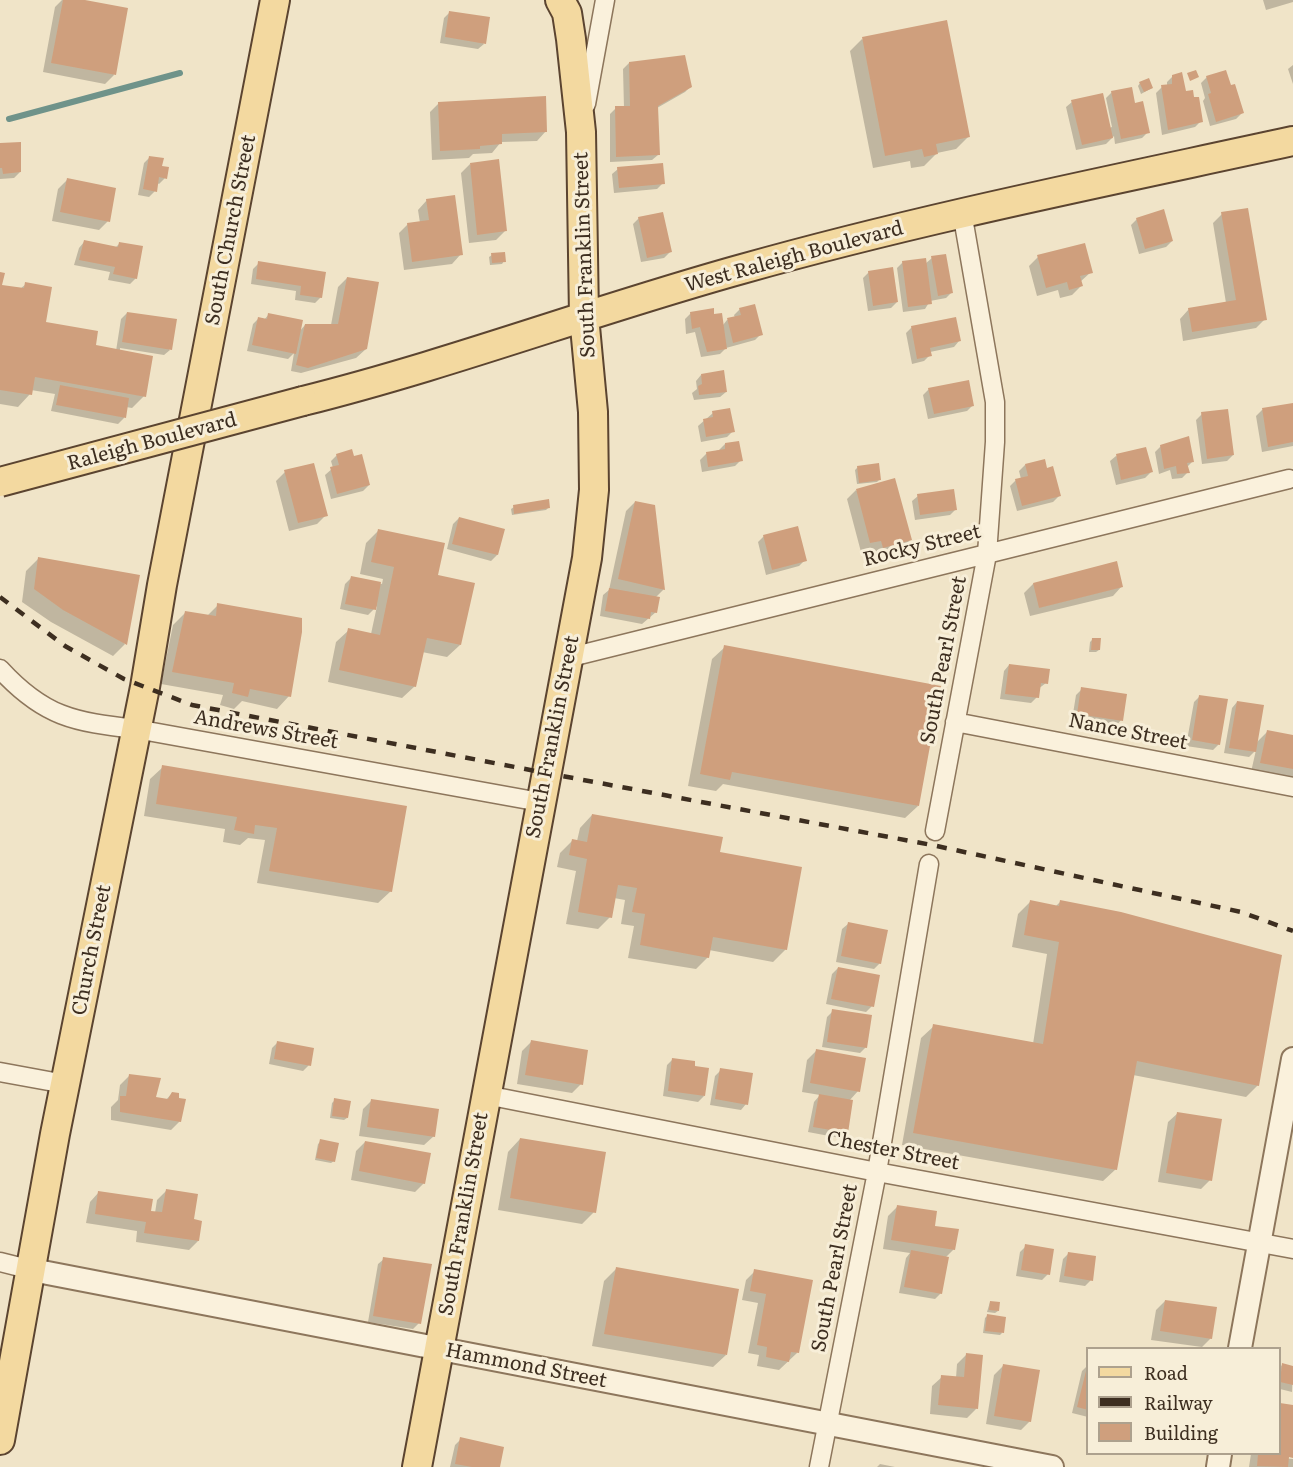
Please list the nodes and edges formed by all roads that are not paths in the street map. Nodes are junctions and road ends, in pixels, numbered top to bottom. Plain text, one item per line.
1 (275, 0) edge
2 (560, 0) edge
3 (605, 0) edge
4 (580, 132) junction
5 (1293, 141) edge
6 (962, 212) junction
7 (584, 316) junction
8 (303, 401) joint
9 (187, 460) joint
10 (1288, 479) dead end
11 (0, 482) edge
12 (987, 554) junction
13 (567, 658) junction
14 (0, 669) edge
15 (955, 722) junction
16 (136, 729) junction
17 (1293, 787) edge
18 (540, 802) junction
19 (935, 831) dead end
20 (929, 864) dead end
21 (1293, 1059) edge
22 (0, 1072) edge
23 (65, 1084) junction
24 (486, 1095) junction
25 (877, 1172) junction
26 (1259, 1243) junction
27 (1293, 1250) edge
28 (0, 1262) edge
29 (32, 1270) junction
30 (1240, 1347) edge
31 (439, 1349) junction
32 (828, 1424) junction
33 (0, 1440) edge
34 (417, 1467) edge
35 (819, 1467) edge
36 (1052, 1467) edge

1 - 9 main road, South Church Street
2 - 4 main road
3 - 4 street, South Franklin Street
4 - 7 main road, South Franklin Street
5 - 6 main road, West Raleigh Boulevard
6 - 7 main road, West Raleigh Boulevard
6 - 12 street, South Pearl Street
7 - 8 main road, West Raleigh Boulevard
7 - 13 main road, South Franklin Street
8 - 11 main road, Raleigh Boulevard, bridge
9 - 16 main road, Church Street
10 - 12 street, Rocky Street
12 - 13 street, Rocky Street
12 - 15 street, South Pearl Street
13 - 18 main road, South Franklin Street
14 - 16 street, Andrews Street
15 - 17 street, Nance Street
15 - 19 street, South Pearl Street
16 - 18 street, Andrews Street
16 - 23 main road, Church Street
18 - 24 main road, South Franklin Street
20 - 25 street, South Pearl Street
21 - 26 street
22 - 23 street
23 - 29 main road, Church Street
24 - 25 street, Chester Street
24 - 31 main road, South Franklin Street
25 - 26 street, Chester Street
25 - 32 street, South Pearl Street
26 - 27 street, Chester Street
26 - 30 street
28 - 29 street, Hammond Street
29 - 31 street, Hammond Street
29 - 33 main road, Church Street
31 - 32 street, Hammond Street
31 - 34 main road, South Franklin Street
32 - 35 street, South Pearl Street
32 - 36 street, Hammond Street

